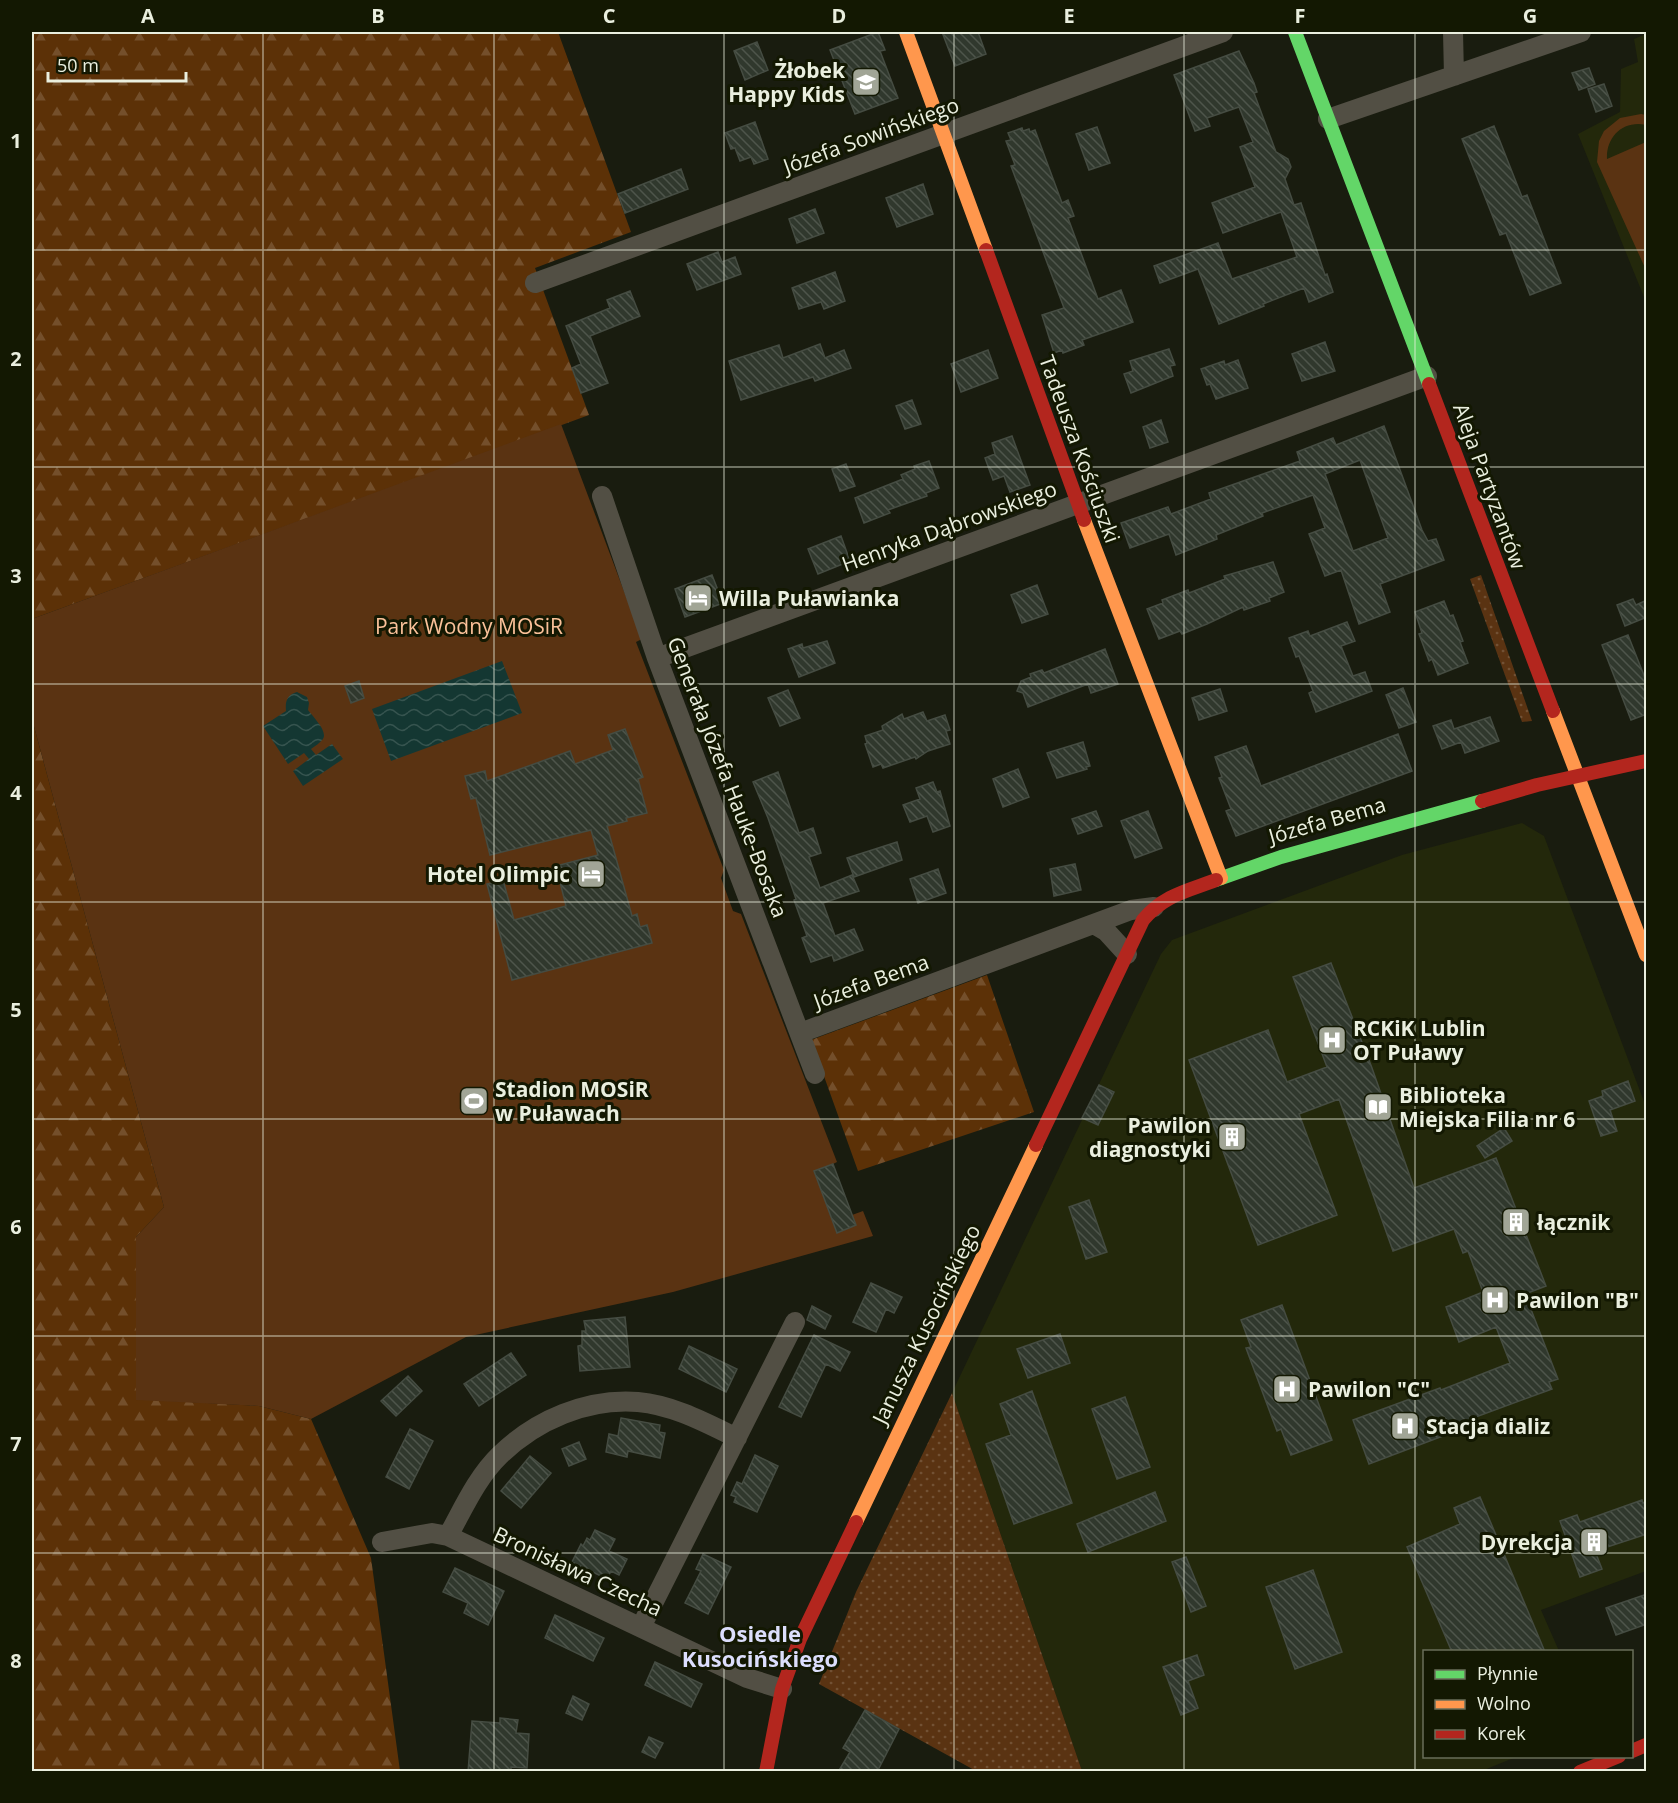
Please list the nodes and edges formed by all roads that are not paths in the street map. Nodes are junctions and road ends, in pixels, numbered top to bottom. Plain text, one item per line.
1 (906, 32) edge
2 (1223, 32) edge
3 (1295, 32) edge
4 (1453, 32) edge
5 (1581, 32) edge
6 (1454, 76) junction
7 (1328, 119) junction
8 (944, 134) junction
9 (535, 283) dead end
10 (1427, 376) junction
11 (602, 496) dead end
12 (1078, 504) junction
13 (657, 658) junction
14 (1647, 761) edge
15 (1578, 776) junction
16 (1221, 878) junction
17 (1154, 907) junction
18 (1094, 924) junction
19 (1127, 954) junction
20 (1647, 955) edge
21 (800, 1033) junction
22 (815, 1074) dead end
23 (795, 1322) dead end
24 (737, 1438) junction
25 (448, 1536) junction
26 (382, 1542) dead end
27 (641, 1627) junction
28 (782, 1689) junction
29 (1647, 1745) edge
30 (1633, 1751) edge
31 (1613, 1758) edge
32 (766, 1772) edge
33 (1580, 1772) edge

1 - 8 street, Tadeusza Kościuszki
2 - 8 street, Józefa Sowińskiego
3 - 7 street, Aleja Partyzantów
4 - 6 street
5 - 6 street
6 - 7 street
7 - 10 street, Aleja Partyzantów
8 - 9 street, Józefa Sowińskiego
8 - 12 street, Tadeusza Kościuszki
10 - 12 street, Henryka Dąbrowskiego
10 - 15 street, Aleja Partyzantów
11 - 13 street, Generała Józefa Hauke-Bosaka
12 - 13 street, Henryka Dąbrowskiego
12 - 16 street, Tadeusza Kościuszki
13 - 21 street, Generała Józefa Hauke-Bosaka
14 - 15 street, Józefa Bema
15 - 16 street, Józefa Bema
15 - 20 street, Aleja Partyzantów
16 - 17 street, Józefa Bema
17 - 18 street, Józefa Bema
17 - 19 street, Janusza Kusocińskiego
18 - 19 street
18 - 21 street, Józefa Bema
19 - 28 street, Janusza Kusocińskiego
21 - 22 street, Generała Józefa Hauke-Bosaka
23 - 24 street
24 - 25 street
24 - 27 street
25 - 26 street, Bronisława Czecha
25 - 27 street, Bronisława Czecha
27 - 28 street, Bronisława Czecha
28 - 32 street, Janusza Kusocińskiego
29 - 30 street
31 - 33 street

